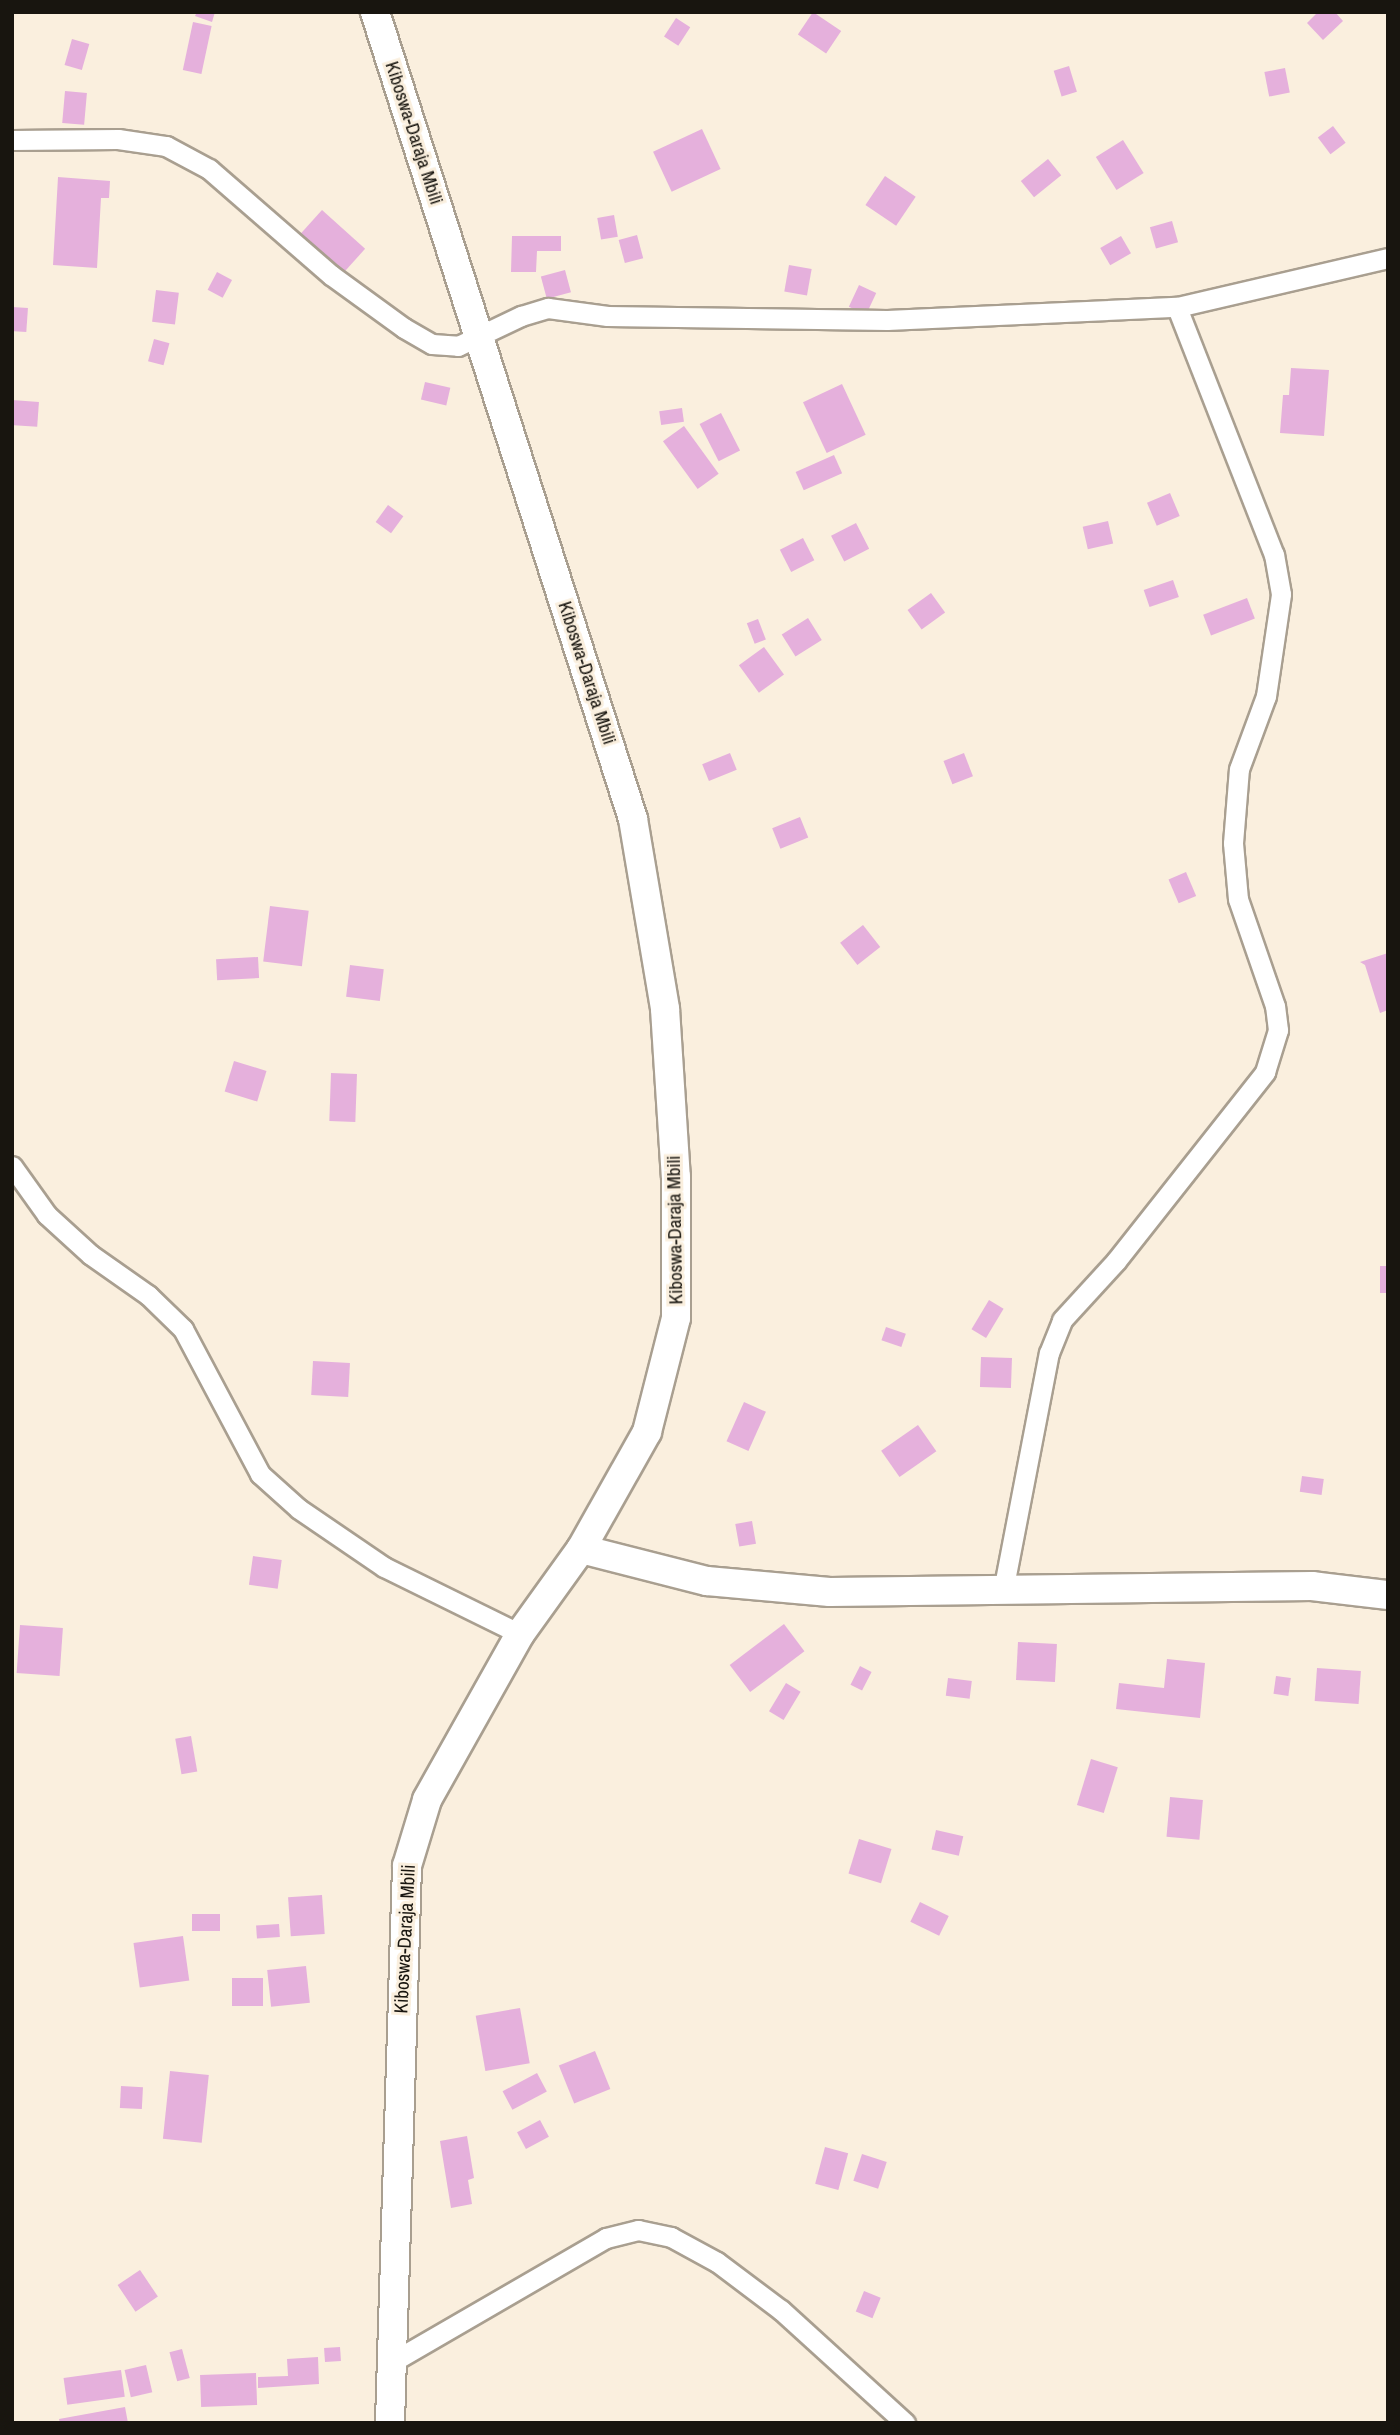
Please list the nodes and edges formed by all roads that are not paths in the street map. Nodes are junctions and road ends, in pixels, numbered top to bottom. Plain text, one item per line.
1 (376, 12) edge
2 (12, 140) edge
3 (1388, 258) edge
4 (1177, 307) junction
5 (479, 335) junction
6 (12, 1166) edge
7 (581, 1549) junction
8 (1003, 1591) junction
9 (1388, 1594) edge
10 (520, 1634) junction
11 (392, 2362) junction
12 (390, 2423) edge
13 (905, 2423) edge

1 - 5 main road, Kiboswa-Daraja Mbili
2 - 5 street
3 - 4 street
4 - 5 street
4 - 8 street
5 - 7 main road, Kiboswa-Daraja Mbili
6 - 10 street
7 - 8 main road
7 - 10 main road, Kiboswa-Daraja Mbili
8 - 9 main road
10 - 11 main road, Kiboswa-Daraja Mbili
11 - 12 main road, Kiboswa-Daraja Mbili
11 - 13 street

